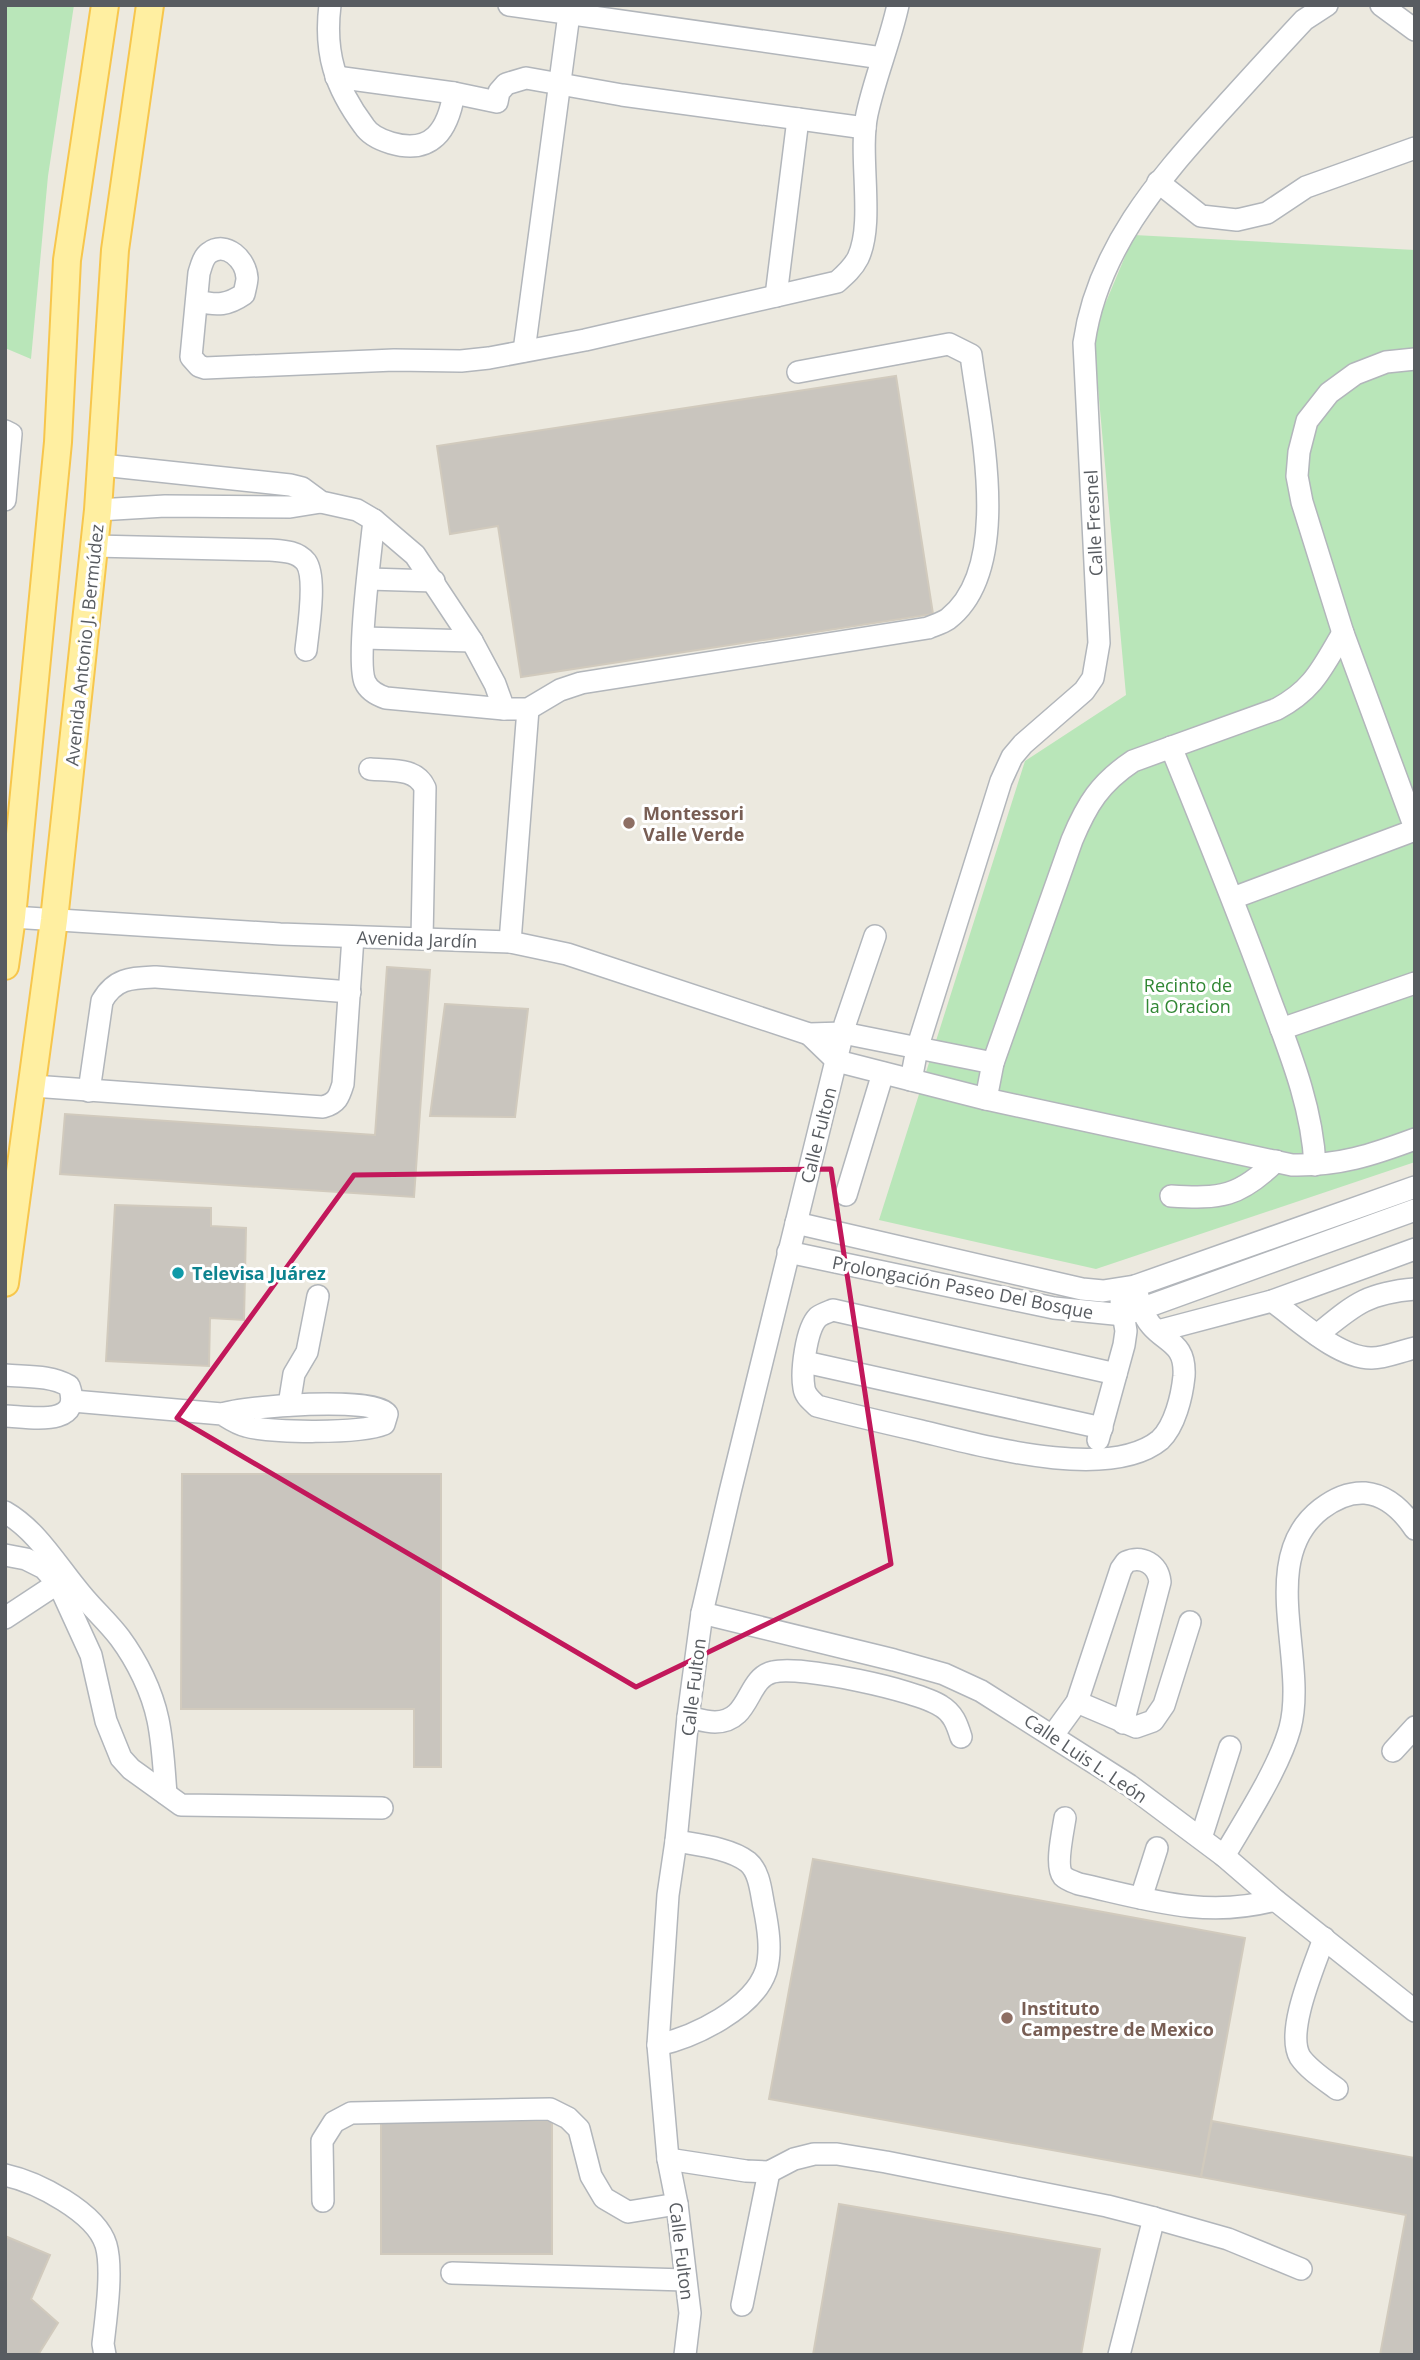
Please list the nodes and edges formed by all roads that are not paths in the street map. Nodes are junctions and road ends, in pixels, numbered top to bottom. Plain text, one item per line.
1 (105, 5) edge
2 (150, 5) edge
3 (330, 5) edge
4 (509, 5) edge
5 (898, 5) edge
6 (1327, 5) edge
7 (1381, 5) edge
8 (569, 14) junction
9 (1415, 30) edge
10 (882, 58) junction
11 (336, 76) junction
12 (560, 85) junction
13 (454, 93) junction
14 (798, 119) junction
15 (864, 128) junction
16 (1415, 148) edge
17 (1158, 182) junction
18 (776, 296) junction
19 (198, 301) dead end
20 (524, 351) junction
21 (1415, 359) edge
22 (798, 372) dead end
23 (5, 431) edge
24 (102, 465) junction
25 (5, 500) edge
26 (321, 502) junction
27 (98, 510) junction
28 (373, 520) junction
29 (94, 546) junction
30 (369, 579) junction
31 (434, 581) junction
32 (1343, 633) junction
33 (364, 638) junction
34 (472, 641) junction
35 (306, 650) dead end
36 (504, 709) junction
37 (528, 709) junction
38 (1171, 747) junction
39 (370, 769) dead end
40 (1415, 829) edge
41 (1233, 898) junction
42 (12, 917) junction
43 (54, 920) junction
44 (875, 936) dead end
45 (354, 937) junction
46 (422, 939) junction
47 (510, 942) junction
48 (5, 967) edge
49 (1415, 983) edge
50 (350, 992) junction
51 (1281, 1029) junction
52 (843, 1033) junction
53 (809, 1034) junction
54 (917, 1049) junction
55 (837, 1060) junction
56 (993, 1063) junction
57 (883, 1073) junction
58 (911, 1080) junction
59 (33, 1086) junction
60 (89, 1091) junction
61 (986, 1100) junction
62 (1415, 1139) edge
63 (1276, 1161) junction
64 (1315, 1165) junction
65 (1415, 1187) edge
66 (846, 1195) dead end
67 (1171, 1196) dead end
68 (1415, 1210) edge
69 (796, 1223) junction
70 (1415, 1249) edge
71 (788, 1252) junction
72 (5, 1283) edge
73 (1127, 1288) junction
74 (1415, 1289) edge
75 (318, 1296) dead end
76 (1272, 1301) junction
77 (1133, 1312) junction
78 (1158, 1331) junction
79 (1317, 1335) junction
80 (1415, 1348) edge
81 (805, 1362) junction
82 (1116, 1374) junction
83 (5, 1375) edge
84 (73, 1401) junction
85 (289, 1405) junction
86 (222, 1414) junction
87 (5, 1416) edge
88 (1102, 1428) junction
89 (1093, 1459) junction
90 (5, 1512) edge
91 (1415, 1529) edge
92 (5, 1555) edge
93 (66, 1584) junction
94 (702, 1613) junction
95 (5, 1618) edge
96 (1190, 1622) dead end
97 (1077, 1702) junction
98 (688, 1717) junction
99 (1123, 1723) junction
100 (1415, 1727) edge
101 (1053, 1735) junction
102 (961, 1737) dead end
103 (1230, 1747) dead end
104 (1393, 1751) dead end
105 (166, 1794) junction
106 (382, 1808) dead end
107 (1065, 1818) dead end
108 (1201, 1838) junction
109 (676, 1841) junction
110 (1157, 1848) dead end
111 (1224, 1856) junction
112 (1141, 1898) junction
113 (1275, 1900) junction
114 (1324, 1938) junction
115 (1415, 2011) edge
116 (658, 2045) junction
117 (1337, 2089) dead end
118 (668, 2159) junction
119 (769, 2172) junction
120 (5, 2175) edge
121 (323, 2201) dead end
122 (677, 2204) junction
123 (1154, 2218) junction
124 (1301, 2269) dead end
125 (452, 2273) dead end
126 (685, 2280) junction
127 (742, 2305) dead end
128 (105, 2355) edge
129 (685, 2355) edge
130 (1119, 2355) edge

1 - 42 main road
2 - 24 main road, Avenida Antonio J. Bermúdez
3 - 11 street
4 - 8 street
5 - 10 street
6 - 17 street, Calle Fresnel
7 - 9 street
8 - 10 street
8 - 12 street
10 - 15 street
11 - 13 street
11 - 13 street
12 - 13 street
12 - 14 street
12 - 20 street
14 - 15 street
14 - 18 street
15 - 18 street
16 - 17 street
17 - 54 street, Calle Fresnel
18 - 20 street
19 - 20 street
21 - 32 street
22 - 37 street
23 - 25 street
24 - 26 street
24 - 27 main road, Avenida Antonio J. Bermúdez
26 - 27 street
26 - 28 street
27 - 29 main road, Avenida Antonio J. Bermúdez
28 - 30 street
28 - 31 street
29 - 35 street
29 - 43 main road, Avenida Antonio J. Bermúdez
30 - 31 street
30 - 33 street
31 - 34 street
32 - 38 street
32 - 40 street
33 - 34 street
33 - 36 street
34 - 36 street
36 - 37 street
37 - 47 street
38 - 41 street
38 - 56 street
39 - 46 street
40 - 41 street
41 - 51 street
42 - 43 street, Avenida Jardín
42 - 48 main road
43 - 45 street, Avenida Jardín
43 - 59 main road, Avenida Antonio J. Bermúdez
44 - 52 street, Calle Fulton
45 - 46 street, Avenida Jardín
45 - 50 street
46 - 47 street, Avenida Jardín
47 - 53 street, Avenida Jardín
49 - 51 street
50 - 60 street
50 - 60 street
51 - 64 street
52 - 53 street, Avenida Jardín
52 - 54 street
52 - 55 street, Calle Fulton
53 - 55 street, Avenida Jardín
54 - 56 street
54 - 58 street, Calle Fresnel
55 - 57 street
55 - 69 street, Calle Fulton
56 - 61 street
57 - 58 street
57 - 66 street
58 - 61 street
59 - 60 street
59 - 72 main road, Avenida Antonio J. Bermúdez
61 - 63 street
62 - 64 street
63 - 64 street
63 - 67 street
65 - 73 street, Prolongación Paseo Del Bosque
68 - 77 street, Prolongación Paseo Del Bosque
69 - 71 street, Calle Fulton
69 - 73 street, Prolongación Paseo Del Bosque
70 - 76 street
71 - 77 street, Prolongación Paseo Del Bosque
71 - 94 street, Calle Fulton
73 - 77 street
74 - 79 street
75 - 85 street
76 - 78 street
76 - 79 street
77 - 78 street
77 - 82 street
78 - 89 street
79 - 80 street
81 - 82 street
81 - 88 street
81 - 89 street
82 - 88 street
83 - 84 street
84 - 86 street
84 - 87 street
85 - 86 street
85 - 86 street
88 - 89 street
90 - 93 street
91 - 111 street
92 - 93 street
93 - 95 street
93 - 105 street
93 - 105 street
94 - 98 street, Calle Fulton
94 - 101 street, Calle Luis L. León
96 - 99 street
97 - 99 street
97 - 99 street
97 - 101 street
98 - 102 street
98 - 109 street, Calle Fulton
100 - 104 street
101 - 108 street, Calle Luis L. León
103 - 108 street
105 - 106 street
107 - 112 street
108 - 111 street, Calle Luis L. León
109 - 116 street, Calle Fulton
109 - 116 street
110 - 112 street
111 - 113 street, Calle Luis L. León
112 - 113 street
113 - 114 street, Calle Luis L. León
114 - 115 street, Calle Luis L. León
114 - 117 street
116 - 118 street, Calle Fulton
118 - 119 street
118 - 122 street, Calle Fulton
119 - 123 street
119 - 127 street
120 - 128 street
121 - 122 street
122 - 126 street, Calle Fulton
123 - 124 street
123 - 130 street
125 - 126 street
126 - 129 street, Calle Fulton

